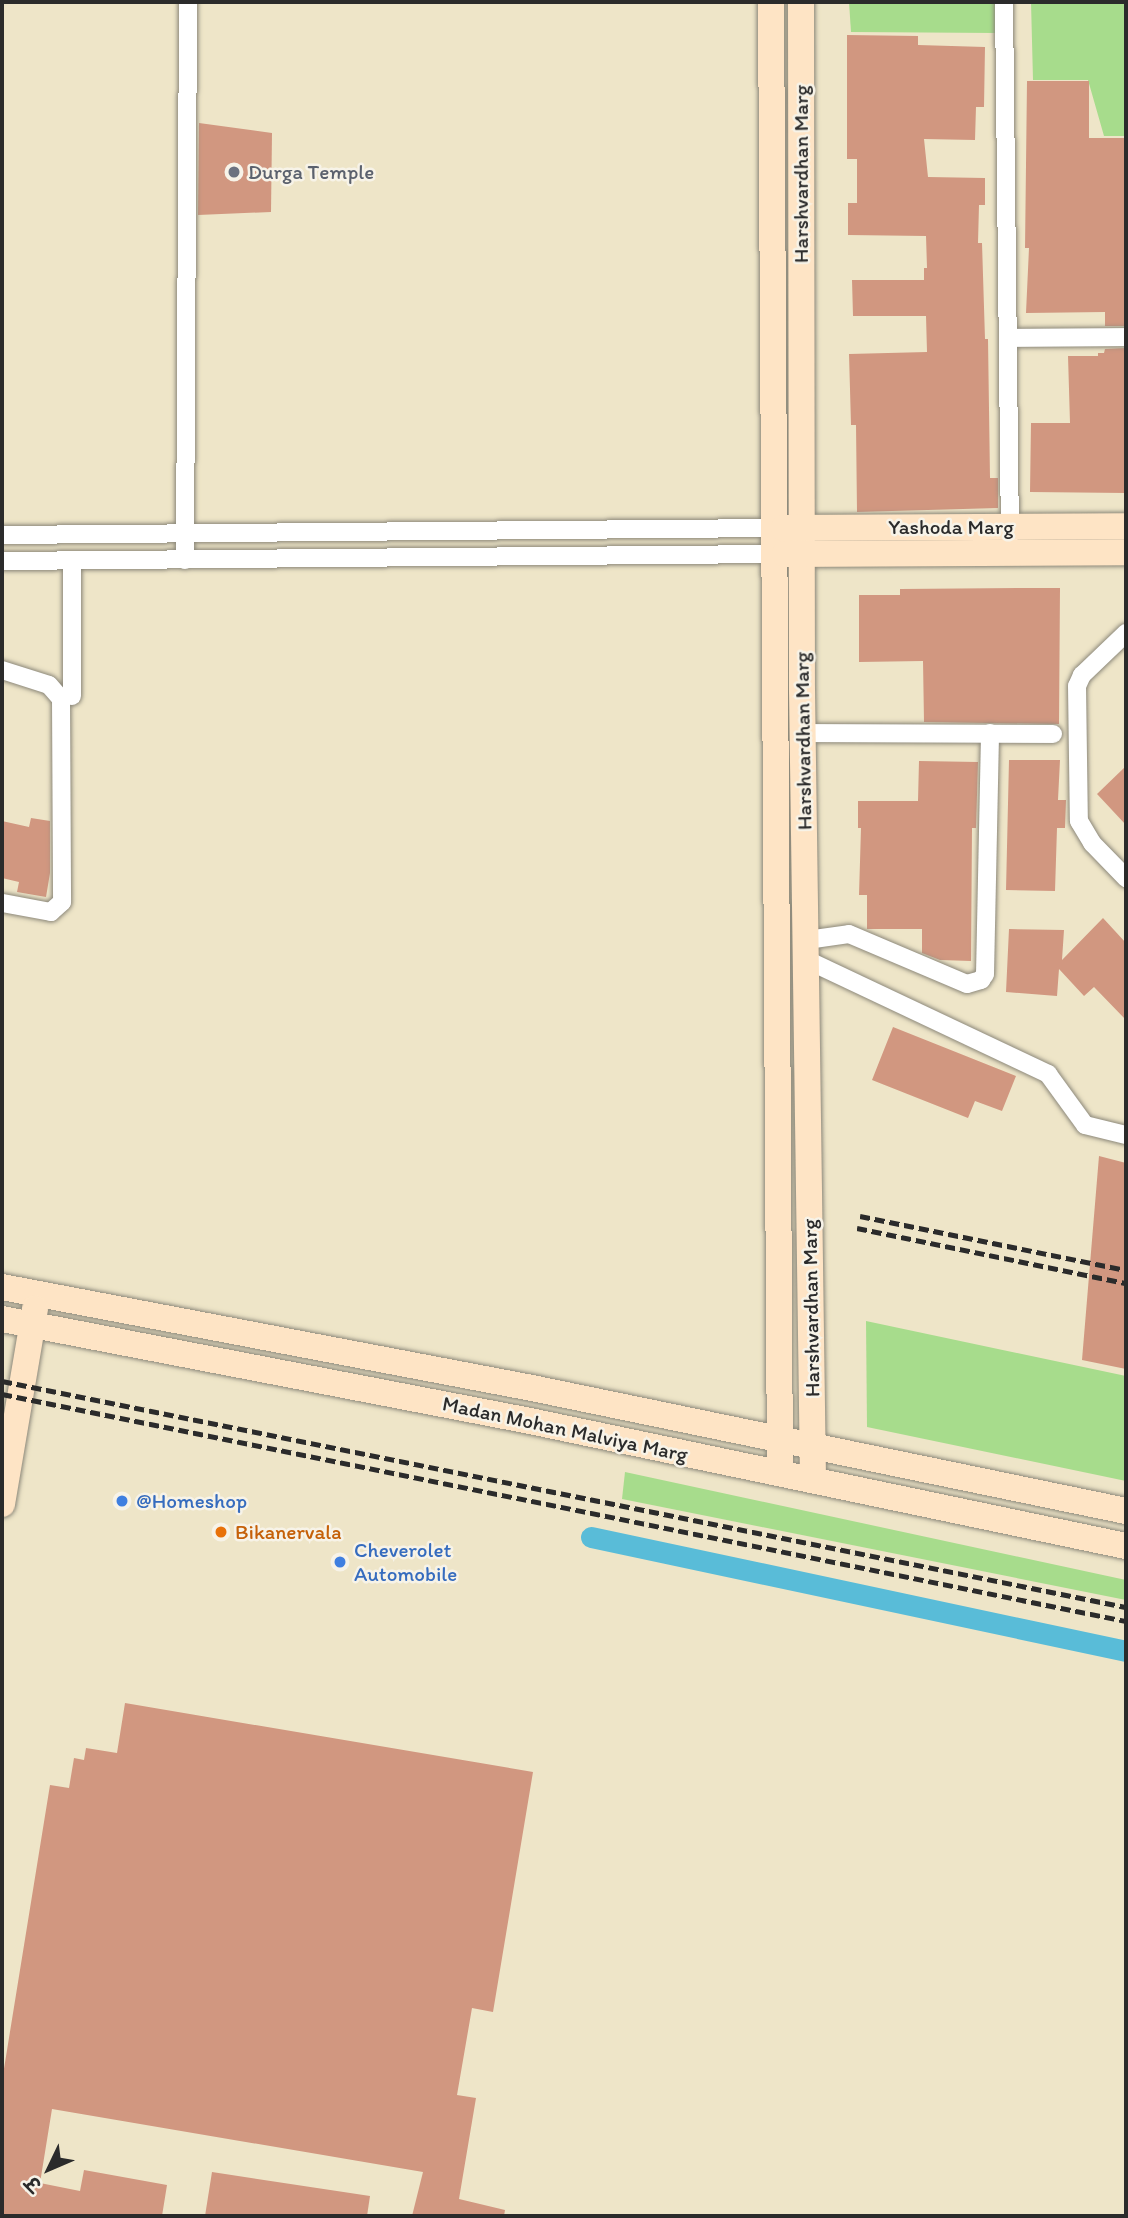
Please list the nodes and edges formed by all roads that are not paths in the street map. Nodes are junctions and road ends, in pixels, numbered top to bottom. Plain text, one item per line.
1 (188, 2) edge
2 (771, 2) edge
3 (801, 2) edge
4 (1004, 2) edge
5 (1126, 337) edge
6 (1008, 338) junction
7 (1010, 526) junction
8 (1126, 526) edge
9 (789, 528) junction
10 (185, 533) junction
11 (2, 535) edge
12 (1126, 552) edge
13 (1010, 553) junction
14 (789, 554) junction
15 (185, 560) junction
16 (2, 561) edge
17 (72, 561) junction
18 (1126, 633) edge
19 (2, 670) edge
20 (72, 696) dead end
21 (802, 733) junction
22 (990, 733) junction
23 (1053, 734) dead end
24 (1126, 878) edge
25 (2, 903) edge
26 (807, 950) junction
27 (1126, 1135) edge
28 (2, 1287) edge
29 (37, 1294) junction
30 (2, 1319) edge
31 (32, 1324) junction
32 (780, 1439) junction
33 (812, 1446) junction
34 (780, 1473) junction
35 (813, 1480) junction
36 (2, 1504) edge
37 (1126, 1511) edge
38 (1126, 1546) edge

1 - 10 street
2 - 9 street, Harshvardhan Marg
3 - 9 street, Harshvardhan Marg
4 - 6 street
5 - 6 street
6 - 7 street
7 - 8 street, Yashoda Marg
7 - 9 street, Yashoda Marg
7 - 13 street
9 - 10 street
9 - 14 street, Harshvardhan Marg
10 - 11 street
10 - 15 street
12 - 13 street, Yashoda Marg
13 - 14 street, Yashoda Marg
14 - 15 street
14 - 21 street, Harshvardhan Marg
14 - 32 street, Harshvardhan Marg
15 - 17 street
16 - 17 street
17 - 20 street
18 - 24 street
19 - 25 street
21 - 22 street
21 - 26 street, Harshvardhan Marg
22 - 23 street
22 - 26 street
26 - 27 street
26 - 33 street, Harshvardhan Marg
28 - 29 street, Madan Mohan Malviya Marg
29 - 31 street
29 - 32 street, Madan Mohan Malviya Marg
30 - 31 street, Madan Mohan Malviya Marg
31 - 34 street, Madan Mohan Malviya Marg
31 - 36 street
32 - 33 street, Madan Mohan Malviya Marg
32 - 34 street, Harshvardhan Marg
33 - 35 street, Harshvardhan Marg
33 - 37 street, Madan Mohan Malviya Marg
34 - 35 street, Madan Mohan Malviya Marg
35 - 38 street, Madan Mohan Malviya Marg

